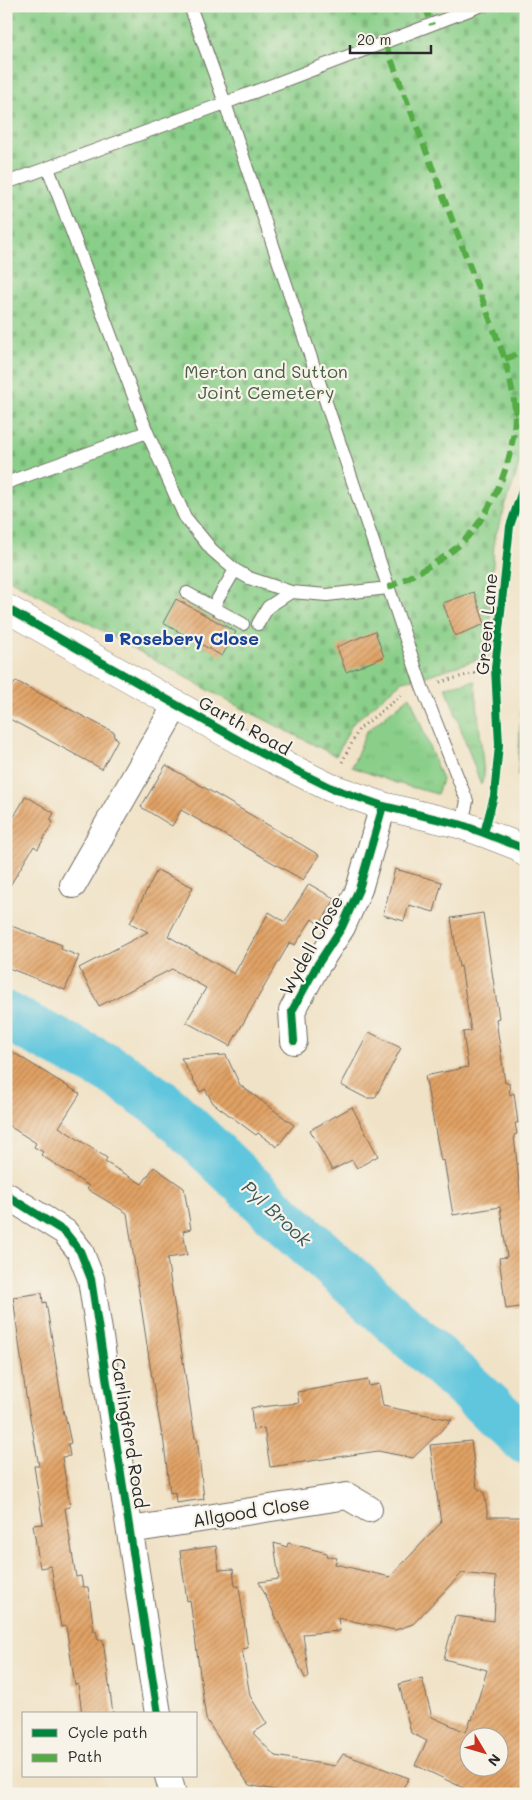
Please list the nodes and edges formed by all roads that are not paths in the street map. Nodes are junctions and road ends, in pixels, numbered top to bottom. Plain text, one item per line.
1 (190, 6) edge
2 (480, 6) edge
3 (225, 103) junction
4 (48, 168) junction
5 (6, 183) edge
6 (146, 432) junction
7 (6, 483) edge
8 (236, 570) junction
9 (388, 588) junction
10 (291, 592) junction
11 (187, 593) dead end
12 (6, 608) edge
13 (213, 608) junction
14 (243, 624) dead end
15 (258, 624) dead end
16 (176, 704) junction
17 (383, 806) junction
18 (473, 829) junction
19 (526, 853) edge
20 (73, 885) dead end
21 (294, 1041) dead end
22 (6, 1195) edge
23 (370, 1509) dead end
24 (130, 1530) junction
25 (158, 1712) edge
26 (169, 1778) edge
27 (173, 1794) edge

1 - 3 lane
2 - 3 lane
3 - 4 lane
3 - 9 lane
4 - 5 lane
4 - 6 lane
6 - 7 lane
6 - 8 lane
8 - 10 lane
8 - 13 lane
9 - 10 lane
9 - 18 lane
10 - 15 lane
11 - 13 lane
12 - 16 street, Garth Road
13 - 14 lane
16 - 17 street, Garth Road
16 - 20 street
17 - 18 street, Garth Road
17 - 21 street, Wydell Close
18 - 19 street, Garth Road
22 - 24 street, Carlingford Road
23 - 24 street, Allgood Close
24 - 25 street, Carlingford Road
26 - 27 street

